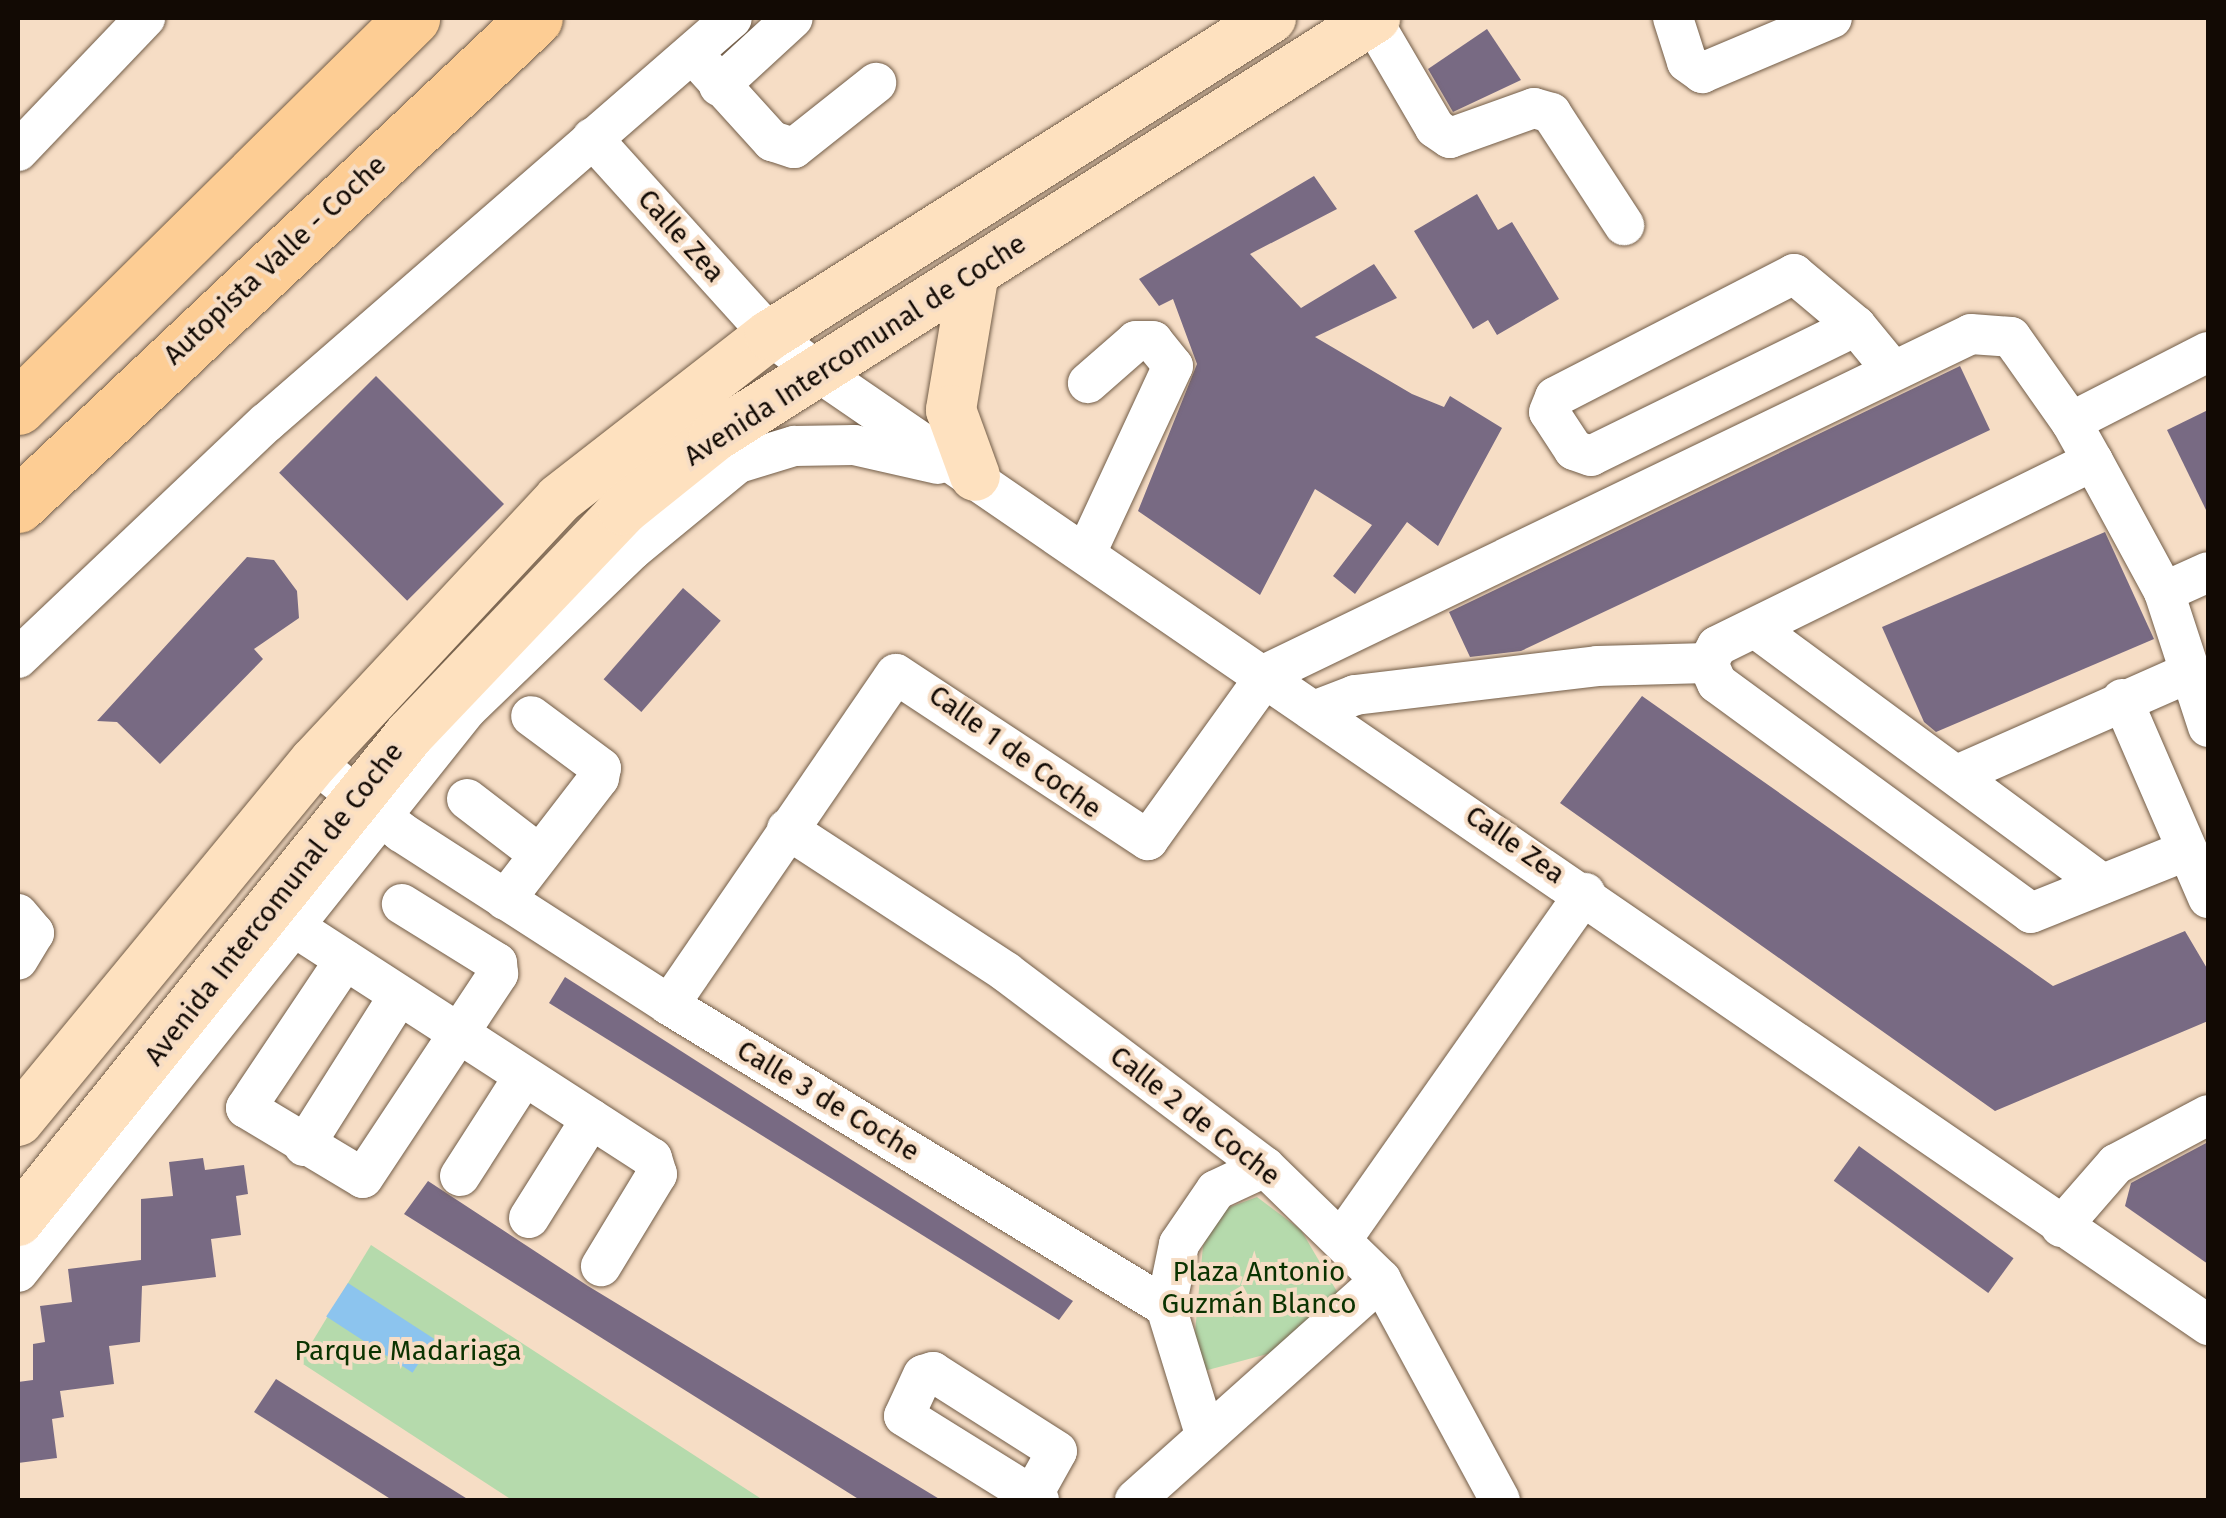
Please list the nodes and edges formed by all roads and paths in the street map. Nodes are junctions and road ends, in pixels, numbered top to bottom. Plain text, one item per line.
1 (145, 18) edge
2 (412, 18) edge
3 (536, 18) edge
4 (732, 18) edge
5 (794, 18) edge
6 (1272, 18) edge
7 (1674, 18) edge
8 (1832, 18) edge
9 (1374, 19) edge
10 (693, 54) junction
11 (876, 82) dead end
12 (719, 86) junction
13 (592, 138) junction
14 (18, 151) edge
15 (1624, 225) dead end
16 (974, 272) junction
17 (1856, 326) junction
18 (770, 335) junction
19 (2208, 352) edge
20 (818, 370) junction
21 (1893, 372) junction
22 (1088, 382) dead end
23 (18, 407) edge
24 (2071, 422) junction
25 (1582, 457) junction
26 (2092, 462) junction
27 (738, 463) junction
28 (976, 476) junction
29 (18, 505) edge
30 (1593, 513) junction
31 (1087, 551) junction
32 (2208, 572) edge
33 (2164, 592) junction
34 (1758, 630) junction
35 (18, 658) edge
36 (1708, 663) junction
37 (1268, 673) junction
38 (2188, 673) junction
39 (2122, 699) junction
40 (457, 702) junction
41 (1319, 709) junction
42 (532, 716) dead end
43 (2208, 727) edge
44 (314, 762) junction
45 (1957, 774) junction
46 (467, 799) dead end
47 (370, 808) junction
48 (787, 829) junction
49 (2185, 851) junction
50 (540, 854) junction
51 (2103, 884) junction
52 (1585, 893) junction
53 (2208, 898) edge
54 (505, 900) junction
55 (402, 904) dead end
56 (18, 914) edge
57 (296, 928) junction
58 (18, 960) edge
59 (345, 960) junction
60 (399, 996) junction
61 (668, 1005) junction
62 (460, 1035) junction
63 (523, 1078) junction
64 (2208, 1115) edge
65 (591, 1119) junction
66 (18, 1121) edge
67 (304, 1146) junction
68 (1265, 1167) junction
69 (460, 1176) dead end
70 (529, 1218) dead end
71 (18, 1221) edge
72 (2060, 1227) junction
73 (1342, 1239) junction
74 (601, 1266) dead end
75 (18, 1272) edge
76 (1381, 1280) junction
77 (1166, 1307) junction
78 (2208, 1324) edge
79 (1205, 1434) junction
80 (1134, 1500) edge
81 (1500, 1500) edge

1 - 14 street
2 - 23 highway
3 - 29 highway, Autopista Valle - Coche
4 - 10 street
5 - 12 street
6 - 18 main road, Avenida Intercomunal de Coche
7 - 8 street
9 - 15 street
9 - 16 main road, Avenida Intercomunal de Coche
10 - 12 street
10 - 13 street
11 - 12 street
13 - 18 street, Calle Zea
13 - 35 street
16 - 20 main road, Avenida Intercomunal de Coche
16 - 28 main road
17 - 21 street
17 - 25 street
17 - 25 street
18 - 20 street, Calle Zea
18 - 44 main road, Avenida Intercomunal de Coche
19 - 24 street
20 - 27 main road
20 - 28 street, Calle Zea
20 - 40 main road, Avenida Intercomunal de Coche
21 - 24 street
21 - 30 street
22 - 31 street
24 - 26 street
25 - 30 street
26 - 33 street
26 - 34 street
27 - 28 street
27 - 40 street, Avenida Intercomunal de Coche
28 - 31 street, Calle Zea
30 - 37 street
31 - 37 street, Calle Zea
32 - 33 street
33 - 38 street
34 - 36 street
34 - 45 street
36 - 41 street
36 - 51 street
37 - 41 street, Calle Zea
37 - 48 street, Calle 1 de Coche
38 - 39 street
38 - 43 street
39 - 45 street
39 - 49 street
40 - 47 main road, Avenida Intercomunal de Coche
40 - 47 main road
41 - 52 street, Calle Zea
42 - 50 street
44 - 47 street, Calle 3 de Coche
44 - 66 main road, Avenida Intercomunal de Coche
45 - 51 street
46 - 50 street
47 - 54 street, Calle 3 de Coche
47 - 57 street, Avenida Intercomunal de Coche
47 - 71 main road, Avenida Intercomunal de Coche
48 - 61 street, Calle 1 de Coche
48 - 68 street, Calle 2 de Coche
49 - 51 street
49 - 53 street
50 - 54 street
52 - 72 street, Calle Zea
52 - 73 street
54 - 61 street, Calle 3 de Coche
55 - 62 street
56 - 58 street
57 - 59 street
57 - 75 street, Avenida Intercomunal de Coche
59 - 60 street
59 - 67 street
60 - 62 street
60 - 67 street
61 - 77 street, Calle 3 de Coche
62 - 63 street
62 - 67 street
63 - 65 street
63 - 69 street
64 - 72 street
65 - 70 street
65 - 74 street
68 - 73 street, Calle 2 de Coche
68 - 77 street
72 - 78 street, Calle Zea
73 - 76 street, Calle 2 de Coche
76 - 79 street
76 - 81 street, Calle 2 de Coche
77 - 79 street
79 - 80 street

